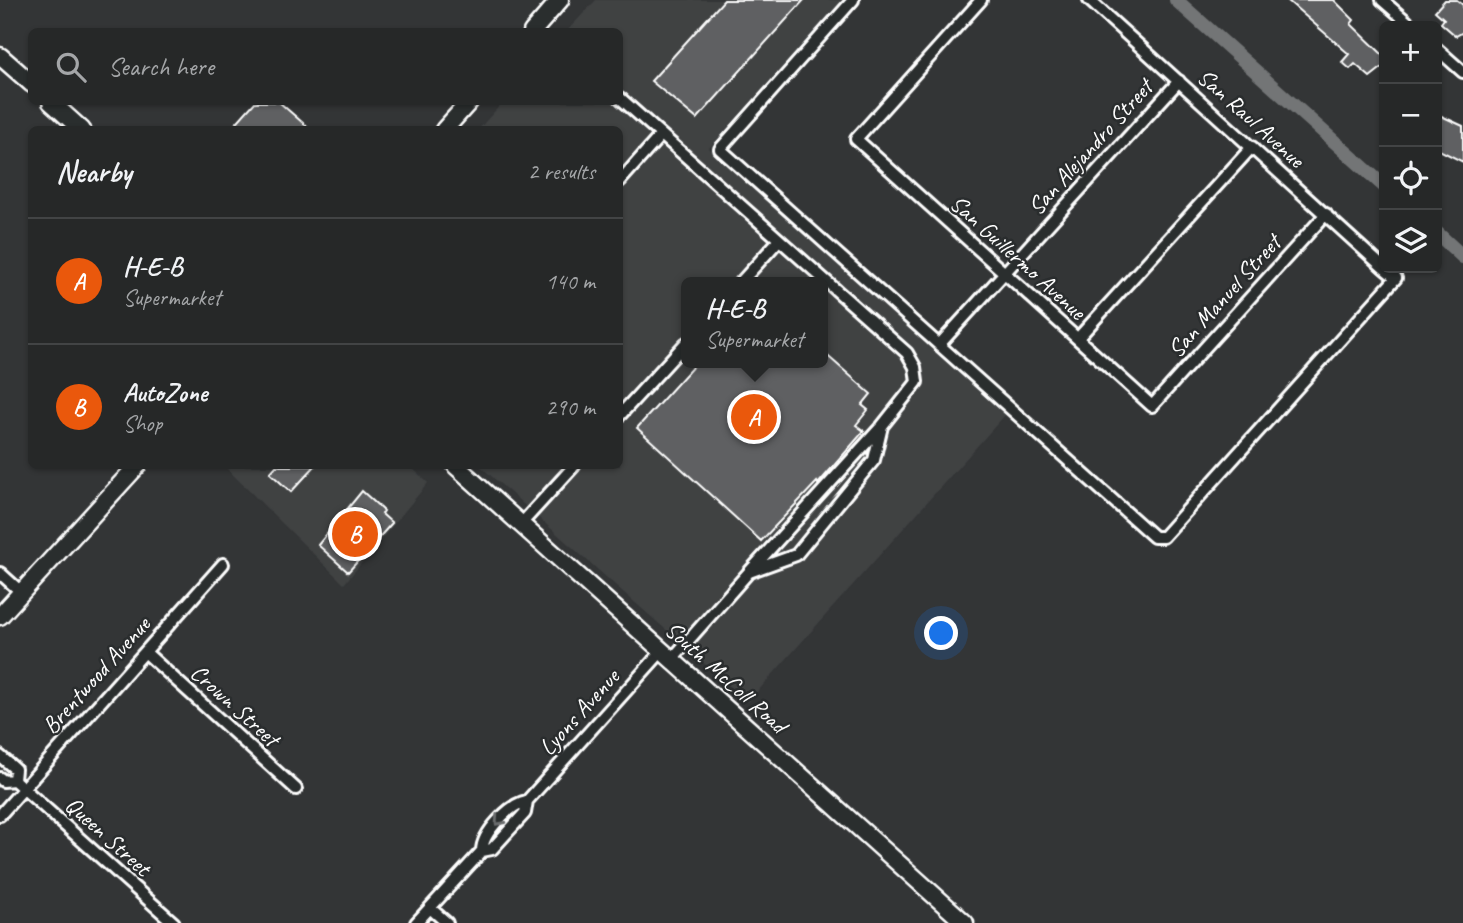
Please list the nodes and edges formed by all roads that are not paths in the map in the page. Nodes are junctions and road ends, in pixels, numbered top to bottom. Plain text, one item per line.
1 (560, 0) edge
2 (853, 0) edge
3 (981, 0) edge
4 (1089, 0) edge
5 (1382, 0) edge
6 (1406, 21) edge
7 (539, 28) edge
8 (1442, 53) edge
9 (0, 56) edge
10 (1463, 72) edge
11 (28, 80) edge
12 (1179, 81) junction
13 (623, 101) edge
14 (54, 105) edge
15 (466, 105) edge
16 (78, 126) edge
17 (448, 126) edge
18 (661, 135) junction
19 (1252, 147) junction
20 (623, 178) edge
21 (1326, 214) junction
22 (779, 240) junction
23 (1379, 263) edge
24 (1005, 273) junction
25 (1390, 273) edge
26 (746, 277) edge
27 (821, 277) edge
28 (828, 283) edge
29 (1078, 338) junction
30 (939, 345) junction
31 (681, 348) edge
32 (1152, 406) joint
33 (623, 412) edge
34 (882, 426) junction
35 (133, 469) edge
36 (459, 469) edge
37 (571, 469) edge
38 (521, 524) junction
39 (223, 564) dead end
40 (749, 572) junction
41 (0, 573) edge
42 (21, 592) junction
43 (0, 615) edge
44 (145, 652) junction
45 (667, 655) junction
46 (0, 756) edge
47 (0, 778) edge
48 (14, 780) junction
49 (24, 788) junction
50 (296, 789) dead end
51 (0, 814) edge
52 (430, 908) junction
53 (174, 923) edge
54 (416, 923) edge
55 (447, 923) edge
56 (965, 923) edge

1 - 7 main road
2 - 30 street
3 - 24 street, San Guillermo Avenue
4 - 12 street, San Raul Avenue
5 - 6 street
8 - 10 street
9 - 11 main road
12 - 19 street, San Raul Avenue
12 - 24 street, San Alejandro Street
13 - 18 street, Lyons Avenue
14 - 16 main road
15 - 17 main road
18 - 20 street
18 - 22 street, Lyons Avenue
19 - 21 street, San Raul Avenue
19 - 29 street
21 - 23 street, San Raul Avenue
21 - 32 street, San Manuel Street
22 - 26 street
22 - 27 street, Lyons Avenue
24 - 29 street, San Guillermo Avenue
24 - 30 street, San Alejandro Street
25 - 30 street, San Raul Avenue
28 - 34 street, Lyons Avenue
29 - 32 street, San Guillermo Avenue
31 - 33 street
34 - 40 street, Lyons Avenue
34 - 40 street
35 - 42 main road
36 - 38 main road, South McColl Road
37 - 38 street
38 - 45 main road, South McColl Road
39 - 44 street, Brentwood Avenue
40 - 45 street, Lyons Avenue
41 - 42 street
42 - 43 main road
44 - 49 street, Brentwood Avenue
44 - 50 street, Crown Street
45 - 52 street, Lyons Avenue
45 - 56 main road, South McColl Road
46 - 48 street, Queen Street
47 - 48 street
48 - 49 street, Queen Street
49 - 51 street, Brentwood Avenue
49 - 53 street, Queen Street
52 - 54 street, Lyons Avenue
52 - 55 street

